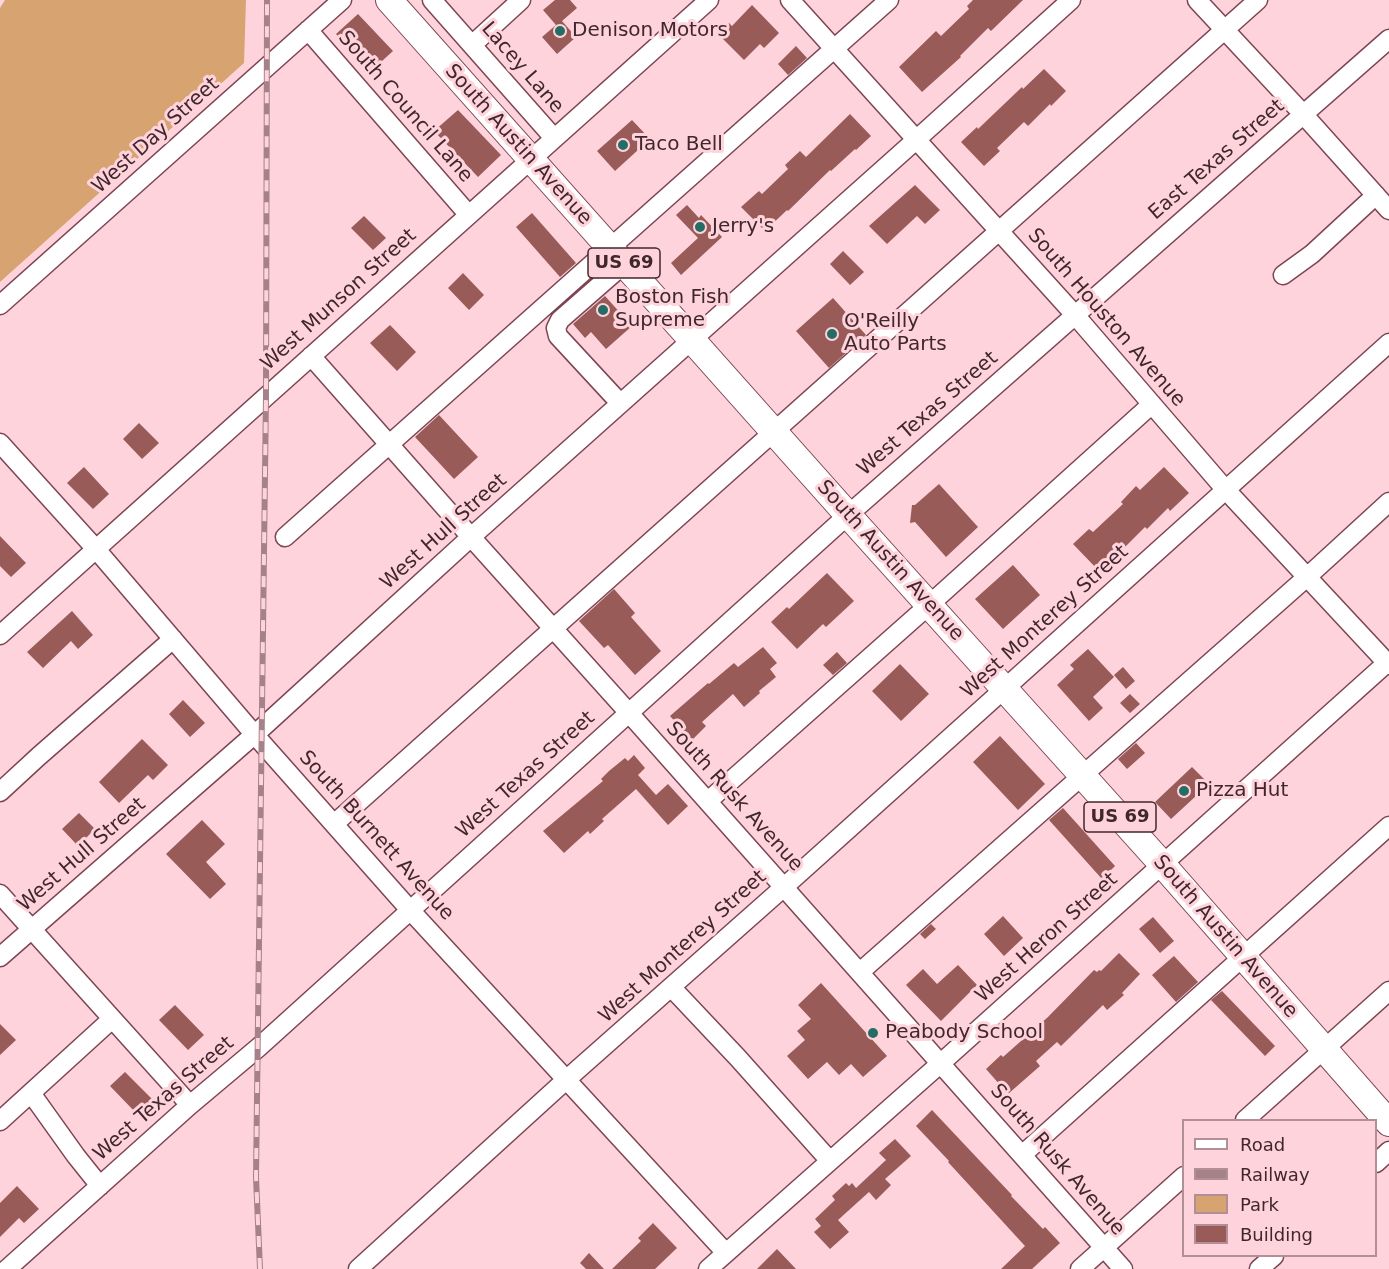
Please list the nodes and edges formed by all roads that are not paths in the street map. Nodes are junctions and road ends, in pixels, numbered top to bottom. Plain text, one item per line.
1 (342, 0) edge
2 (432, 0) edge
3 (521, 0) edge
4 (709, 0) edge
5 (790, 0) edge
6 (889, 0) edge
7 (1071, 0) edge
8 (1197, 0) edge
9 (1258, 0) edge
10 (394, 6) edge
11 (308, 30) junction
12 (1224, 30) junction
13 (1389, 39) edge
14 (472, 45) junction
15 (835, 49) junction
16 (1304, 114) junction
17 (554, 138) junction
18 (917, 139) junction
19 (530, 159) junction
20 (1384, 200) edge
21 (468, 214) junction
22 (999, 230) junction
23 (617, 256) junction
24 (1283, 275) dead end
25 (0, 305) edge
26 (1075, 315) junction
27 (692, 340) junction
28 (1389, 343) edge
29 (310, 356) junction
30 (620, 403) junction
31 (1152, 404) junction
32 (774, 431) junction
33 (389, 445) junction
34 (4, 454) edge
35 (1225, 489) junction
36 (1389, 502) edge
37 (848, 515) junction
38 (285, 537) dead end
39 (471, 537) junction
40 (95, 548) junction
41 (1307, 576) junction
42 (929, 605) junction
43 (553, 628) junction
44 (0, 635) edge
45 (173, 639) junction
46 (1388, 663) edge
47 (1005, 689) junction
48 (629, 713) junction
49 (254, 734) junction
50 (1082, 775) junction
51 (0, 792) edge
52 (708, 801) junction
53 (334, 824) junction
54 (1389, 826) edge
55 (1162, 864) junction
56 (784, 887) junction
57 (0, 894) edge
58 (410, 910) junction
59 (31, 929) junction
60 (0, 957) edge
61 (1243, 957) junction
62 (860, 972) junction
63 (671, 987) junction
64 (1389, 991) edge
65 (112, 1019) junction
66 (1324, 1050) junction
67 (941, 1063) junction
68 (567, 1079) junction
69 (31, 1093) junction
70 (190, 1105) junction
71 (1246, 1119) edge
72 (0, 1121) edge
73 (1389, 1123) edge
74 (1389, 1151) edge
75 (1022, 1155) junction
76 (830, 1161) junction
77 (1377, 1162) edge
78 (1182, 1178) edge
79 (100, 1186) junction
80 (1104, 1247) junction
81 (726, 1253) junction
82 (1273, 1257) edge
83 (7, 1269) edge
84 (358, 1269) edge
85 (708, 1269) edge
86 (1080, 1269) edge
87 (1123, 1269) edge
88 (1259, 1269) edge

1 - 11 street, West Day Street
2 - 14 street, Lacey Lane
3 - 14 street
4 - 17 street, West Munson Street
5 - 15 street, South Houston Avenue
6 - 15 street
7 - 18 street, West Hull Street
8 - 12 street
9 - 12 street
10 - 19 highway, South Austin Avenue / US 69
11 - 21 street, South Council Lane
11 - 25 street, West Day Street
12 - 16 street
12 - 22 street
13 - 16 street, East Texas Street
14 - 17 street, Lacey Lane
15 - 18 street, South Houston Avenue
15 - 23 street
16 - 20 street
16 - 26 street, East Texas Street
17 - 19 street, West Munson Street
18 - 22 street, South Houston Avenue
18 - 27 street, West Hull Street
19 - 21 street, West Munson Street
19 - 23 highway, South Austin Avenue / US 69
20 - 24 street
21 - 29 street, West Munson Street
22 - 26 street, South Houston Avenue
22 - 32 street
23 - 27 highway, South Austin Avenue / US 69
23 - 30 street
23 - 33 street
26 - 31 street, South Houston Avenue
26 - 37 street, West Texas Street
27 - 30 street, West Hull Street
27 - 32 highway, South Austin Avenue / US 69
28 - 35 street, West Monterey Street
29 - 33 street, South Rusk Avenue
29 - 40 street, West Munson Street
30 - 39 street, West Hull Street
31 - 35 street, South Houston Avenue
31 - 42 street
32 - 37 highway, South Austin Avenue / US 69
32 - 43 street
33 - 38 street
33 - 39 street, South Rusk Avenue
34 - 40 street, South Burnett Avenue
35 - 41 street, South Houston Avenue
35 - 47 street, West Monterey Street
36 - 41 street
37 - 42 highway, South Austin Avenue / US 69
37 - 48 street, West Texas Street
39 - 43 street, South Rusk Avenue
39 - 49 street, West Hull Street
40 - 44 street, West Munson Street
40 - 45 street, South Burnett Avenue
41 - 46 street, South Houston Avenue
41 - 50 street
42 - 47 highway, South Austin Avenue / US 69
42 - 52 street
43 - 48 street, South Rusk Avenue
43 - 53 street
45 - 49 street, South Burnett Avenue
45 - 51 street
46 - 55 street, West Heron Street
47 - 50 highway, South Austin Avenue / US 69
47 - 56 street, West Monterey Street
48 - 52 street, South Rusk Avenue
48 - 58 street, West Texas Street
49 - 53 street, South Burnett Avenue
49 - 59 street, West Hull Street
50 - 55 highway, South Austin Avenue / US 69
50 - 62 street
52 - 56 street, South Rusk Avenue
53 - 58 street, South Burnett Avenue
54 - 61 street
55 - 61 highway, South Austin Avenue / US 69
55 - 67 street, West Heron Street
56 - 62 street, South Rusk Avenue
56 - 63 street, West Monterey Street
57 - 59 street
58 - 68 street, South Burnett Avenue
58 - 70 street, West Texas Street
59 - 60 street, West Hull Street
59 - 65 street
61 - 66 highway, South Austin Avenue / US 69
61 - 75 street
62 - 67 street, South Rusk Avenue
63 - 68 street, West Monterey Street
63 - 76 street
64 - 66 street
65 - 69 street
65 - 70 street
66 - 71 street
66 - 73 highway, South Austin Avenue / US 69
67 - 75 street, South Rusk Avenue
67 - 76 street, West Heron Street
68 - 81 street, South Burnett Avenue
68 - 84 street, West Monterey Street
69 - 72 street
69 - 79 street
70 - 79 street, West Texas Street
74 - 77 street
75 - 80 street, South Rusk Avenue
76 - 81 street, West Heron Street
78 - 80 street
79 - 83 street, West Texas Street
80 - 86 street
80 - 87 street, South Rusk Avenue
81 - 85 street, West Heron Street
82 - 88 street

